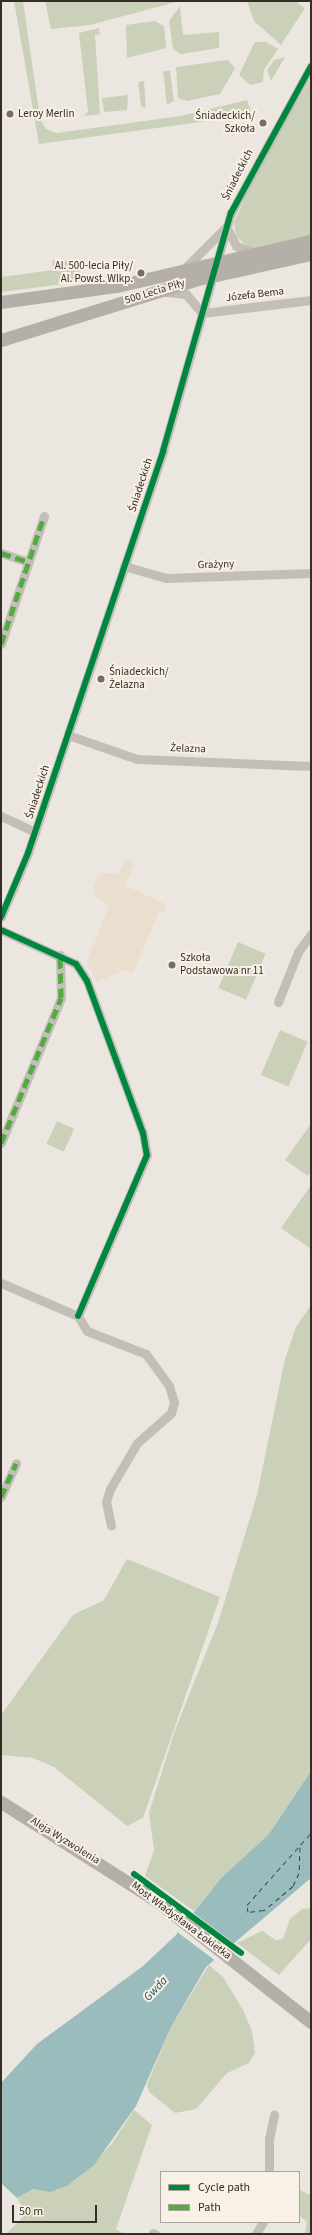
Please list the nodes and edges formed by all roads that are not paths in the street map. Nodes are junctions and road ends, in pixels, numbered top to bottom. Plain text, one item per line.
1 (311, 66) edge
2 (227, 226) junction
3 (311, 242) edge
4 (260, 254) junction
5 (311, 254) edge
6 (215, 270) junction
7 (177, 273) junction
8 (137, 296) junction
9 (311, 300) edge
10 (1, 302) edge
11 (202, 313) junction
12 (1, 340) edge
13 (44, 516) dead end
14 (1, 553) edge
15 (29, 562) junction
16 (124, 566) junction
17 (311, 573) edge
18 (1, 644) edge
19 (68, 735) junction
20 (311, 766) edge
21 (1, 816) edge
22 (36, 832) junction
23 (1, 917) edge
24 (1, 930) edge
25 (311, 934) edge
26 (60, 955) junction
27 (278, 1002) dead end
28 (1, 1143) edge
29 (1, 1283) edge
30 (78, 1316) junction
31 (16, 1463) dead end
32 (1, 1497) edge
33 (111, 1525) dead end
34 (1, 1802) edge
35 (128, 1881) joint
36 (311, 2022) edge
37 (274, 2116) dead end
38 (268, 2171) edge
39 (262, 2223) edge
40 (256, 2234) edge

1 - 2 street, Śniadeckich
2 - 4 street
2 - 6 street, Śniadeckich
2 - 7 street, Śniadeckich
3 - 4 street, 500 Lecia Piły
4 - 6 street, 500 Lecia Piły
5 - 6 street, 500 Lecia Piły
6 - 7 street, 500 Lecia Piły
6 - 8 street, 500 Lecia Piły
6 - 11 street, Śniadeckich
7 - 10 street, 500 Lecia Piły
8 - 11 street
8 - 12 street, 500 Lecia Piły
9 - 11 street, Józefa Bema
11 - 16 street, Śniadeckich
13 - 15 street
14 - 15 street
15 - 18 street
16 - 17 street, Grażyny
16 - 19 street, Śniadeckich
19 - 20 street, Żelazna
19 - 22 street, Śniadeckich
21 - 22 street
22 - 23 street, Śniadeckich
24 - 26 street
25 - 27 street
26 - 28 street
26 - 30 street
29 - 30 street
30 - 33 street
31 - 32 street
34 - 35 street, Aleja Wyzwolenia
35 - 36 street, Most Władysława Łokietka
37 - 38 street
39 - 40 street

